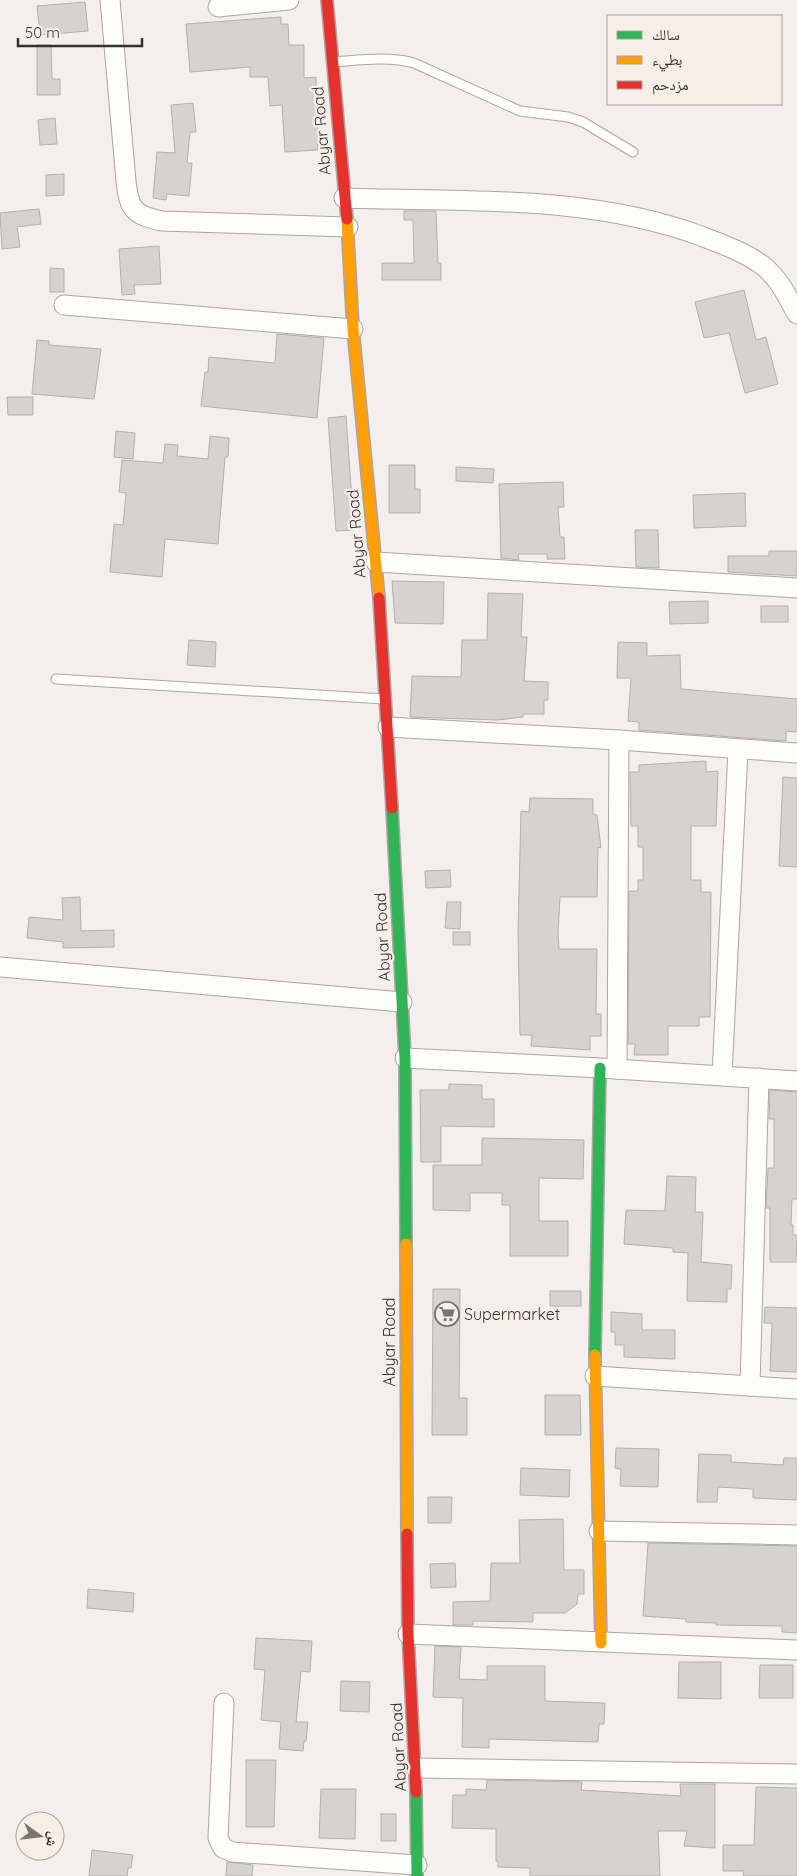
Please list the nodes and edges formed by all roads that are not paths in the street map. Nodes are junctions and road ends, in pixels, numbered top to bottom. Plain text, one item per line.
1 (110, 0) edge
2 (289, 0) edge
3 (327, 0) edge
4 (218, 7) dead end
5 (331, 62) junction
6 (633, 152) dead end
7 (344, 198) junction
8 (348, 227) junction
9 (64, 305) dead end
10 (797, 314) edge
11 (353, 328) junction
12 (376, 562) junction
13 (797, 588) edge
14 (56, 679) dead end
15 (384, 699) junction
16 (388, 727) junction
17 (619, 740) junction
18 (738, 750) junction
19 (797, 753) edge
20 (0, 967) edge
21 (402, 1002) junction
22 (405, 1058) junction
23 (609, 1068) junction
24 (722, 1076) junction
25 (759, 1078) junction
26 (797, 1081) edge
27 (594, 1376) junction
28 (750, 1386) junction
29 (797, 1389) edge
30 (599, 1531) junction
31 (797, 1535) edge
32 (408, 1634) junction
33 (601, 1643) junction
34 (797, 1650) edge
35 (224, 1703) dead end
36 (416, 1768) junction
37 (797, 1774) edge
38 (417, 1870) edge

1 - 8 street
2 - 4 street
3 - 5 main road, Abyar Road
5 - 6 lane
5 - 7 main road, Abyar Road
7 - 8 main road, Abyar Road
7 - 10 street
8 - 11 main road, Abyar Road
9 - 11 street
11 - 12 main road, Abyar Road
12 - 13 street
12 - 15 main road, Abyar Road
14 - 15 lane
15 - 16 main road, Abyar Road
16 - 17 street
16 - 21 main road, Abyar Road
17 - 18 street
17 - 23 street
18 - 19 street
18 - 24 street
20 - 21 street
21 - 22 main road, Abyar Road
22 - 23 street
22 - 32 main road, Abyar Road
23 - 24 street
23 - 27 main road
24 - 25 street
25 - 26 street
25 - 28 street
27 - 28 street
27 - 30 main road
28 - 29 street
30 - 31 street
30 - 33 main road
32 - 33 street
32 - 36 main road, Abyar Road
33 - 34 street
35 - 38 street
36 - 37 street
36 - 38 main road, Abyar Road

